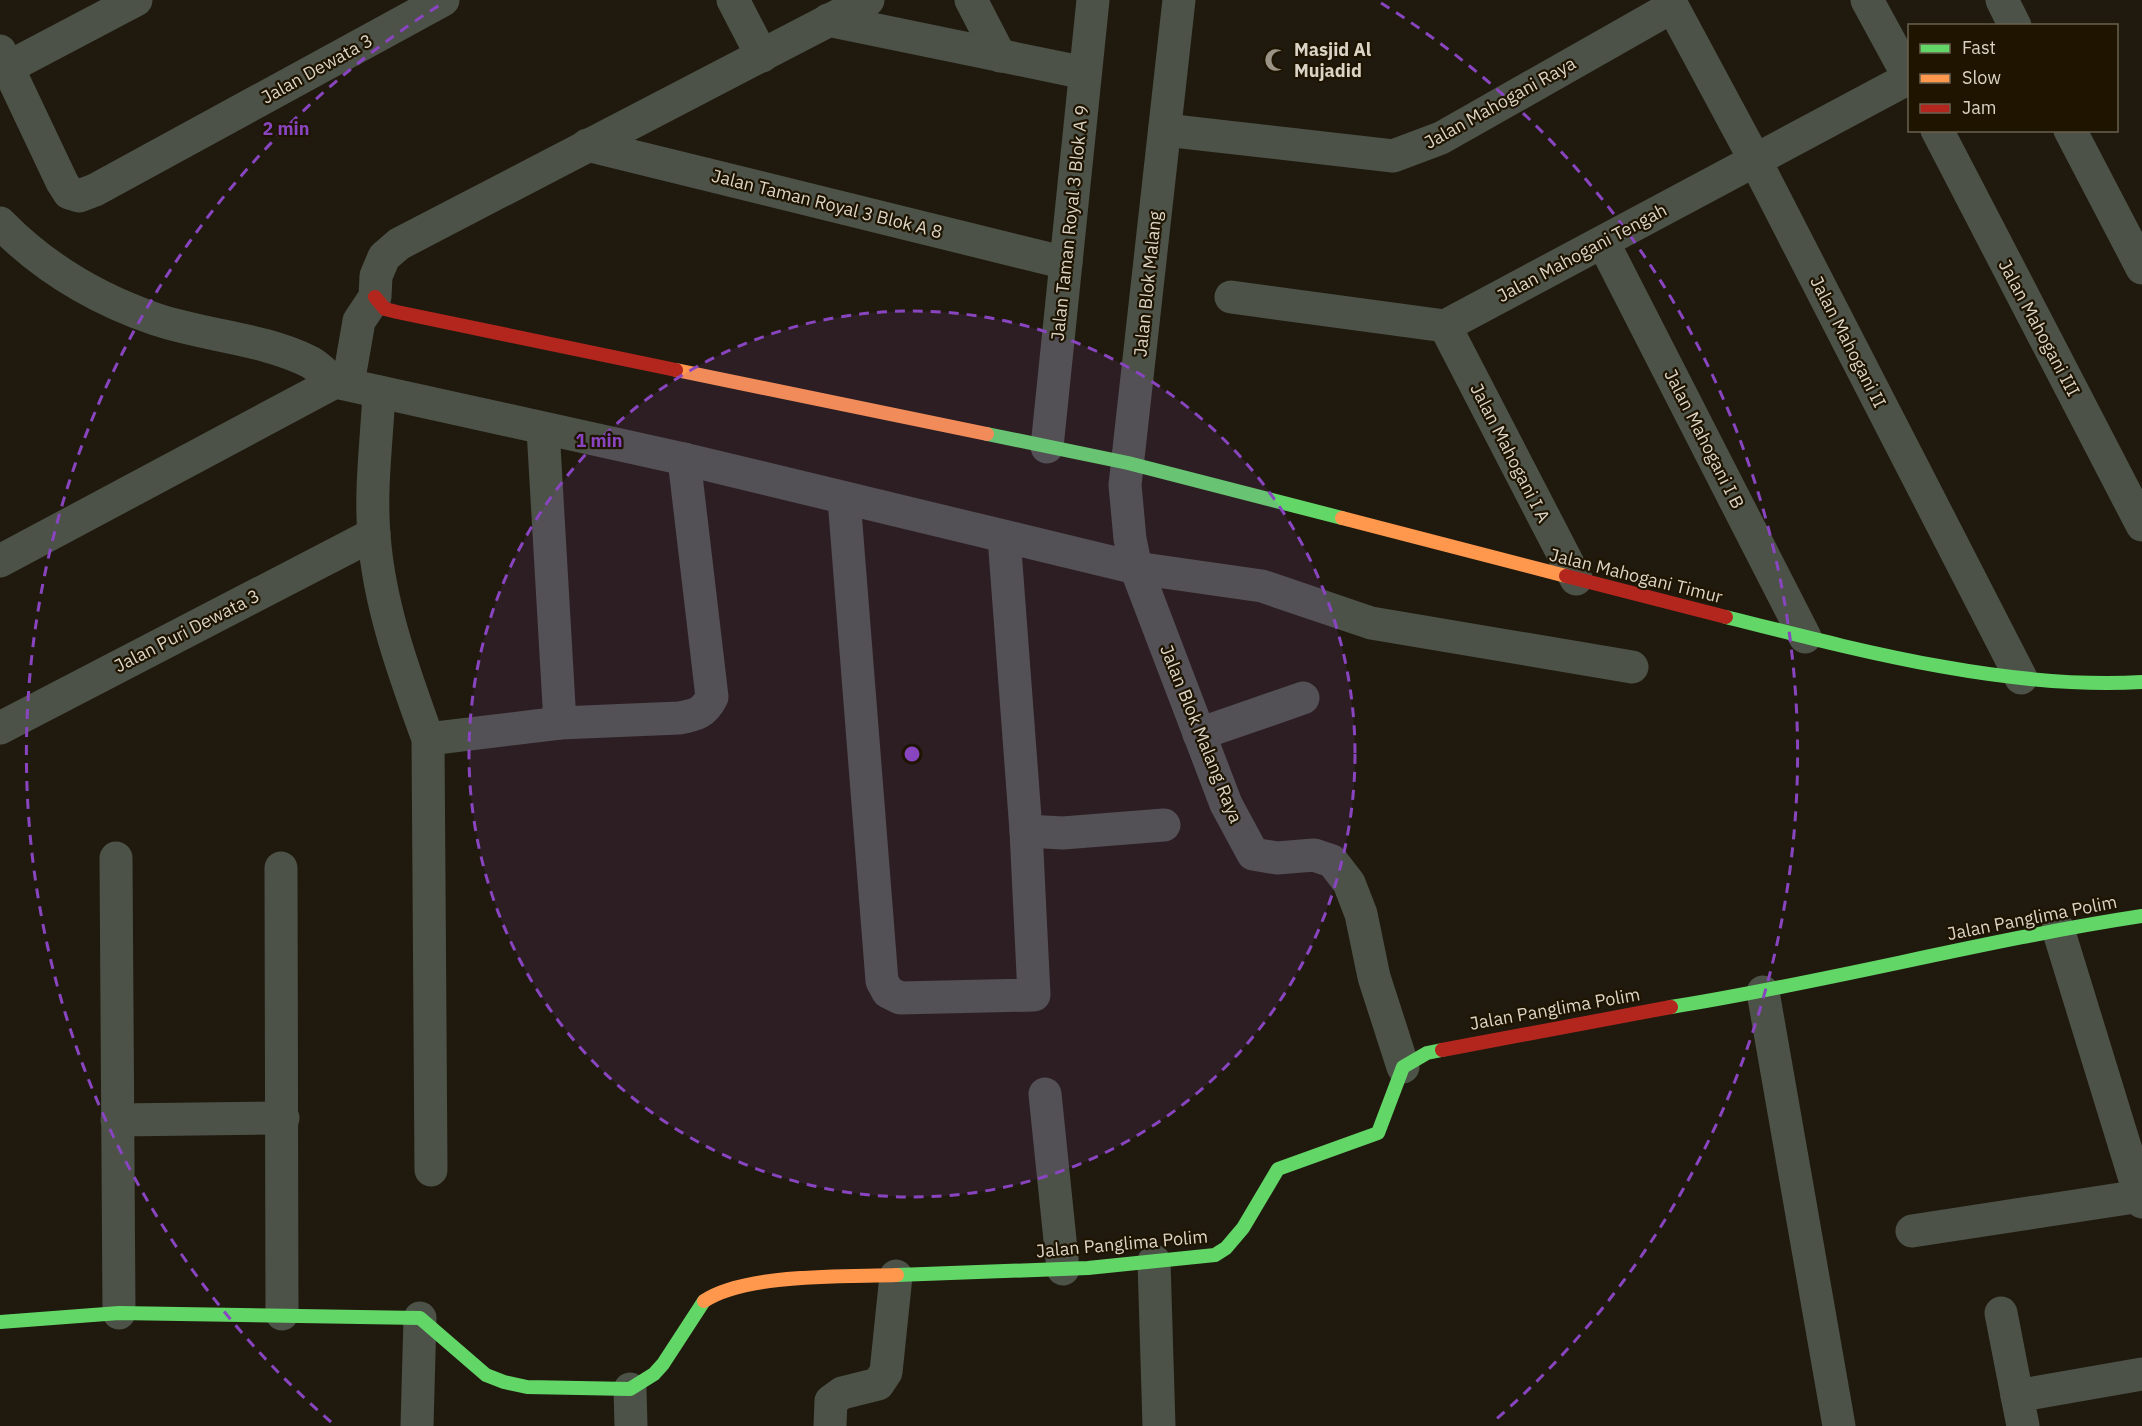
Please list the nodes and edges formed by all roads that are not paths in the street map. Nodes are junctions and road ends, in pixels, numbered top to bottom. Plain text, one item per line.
1 (136, 0) edge
2 (443, 0) edge
3 (733, 0) edge
4 (868, 0) edge
5 (971, 0) edge
6 (1093, 0) edge
7 (1179, 0) edge
8 (1867, 0) edge
9 (2002, 0) edge
10 (1670, 3) edge
11 (828, 20) junction
12 (2014, 24) edge
13 (762, 56) junction
14 (1000, 56) junction
15 (4, 60) edge
16 (1085, 74) junction
17 (1908, 76) edge
18 (1908, 79) edge
19 (1165, 130) junction
20 (1937, 132) edge
21 (2071, 132) edge
22 (587, 145) junction
23 (1755, 160) junction
24 (0, 223) edge
25 (1603, 242) junction
26 (1066, 263) junction
27 (2142, 268) edge
28 (375, 297) junction
29 (1232, 297) dead end
30 (1445, 326) junction
31 (344, 379) junction
32 (379, 392) junction
33 (543, 429) junction
34 (1047, 447) junction
35 (684, 459) junction
36 (1126, 474) junction
37 (844, 499) junction
38 (2142, 525) edge
39 (374, 534) junction
40 (1004, 537) junction
41 (1133, 553) junction
42 (0, 561) edge
43 (1576, 579) junction
44 (1805, 637) junction
45 (1632, 667) dead end
46 (2022, 678) junction
47 (2142, 682) edge
48 (1303, 699) dead end
49 (560, 723) junction
50 (0, 728) edge
51 (1199, 734) junction
52 (429, 739) junction
53 (1164, 825) dead end
54 (1026, 831) junction
55 (116, 858) dead end
56 (281, 868) dead end
57 (2142, 916) edge
58 (2058, 929) junction
59 (1763, 992) junction
60 (1403, 1067) junction
61 (1045, 1094) dead end
62 (283, 1118) junction
63 (117, 1120) junction
64 (431, 1170) dead end
65 (2141, 1199) edge
66 (1912, 1231) dead end
67 (1154, 1261) junction
68 (1063, 1269) junction
69 (896, 1276) junction
70 (119, 1313) junction
71 (2001, 1313) dead end
72 (282, 1314) junction
73 (420, 1318) junction
74 (0, 1322) edge
75 (2142, 1374) edge
76 (630, 1389) junction
77 (2020, 1411) edge
78 (417, 1426) edge
79 (631, 1426) edge
80 (830, 1426) edge
81 (1159, 1426) edge
82 (1839, 1426) edge

1 - 15 street
2 - 15 street, Jalan Dewata 3
3 - 13 street
4 - 11 street
5 - 14 street
6 - 16 street, Jalan Taman Royal 3 Blok A 9
7 - 19 street, Jalan Blok Malang
8 - 17 street
9 - 12 street
10 - 19 street, Jalan Mahogani Raya
10 - 23 street, Jalan Mahogani II
11 - 13 street
11 - 14 street
13 - 22 street
14 - 16 street
16 - 26 street, Jalan Taman Royal 3 Blok A 9
18 - 23 street, Jalan Mahogani Tengah
19 - 36 street, Jalan Blok Malang
20 - 38 street, Jalan Mahogani III
21 - 27 street
22 - 26 street, Jalan Taman Royal 3 Blok A 8
22 - 28 street
23 - 25 street, Jalan Mahogani Tengah
23 - 46 street, Jalan Mahogani II
24 - 31 street
25 - 30 street, Jalan Mahogani Tengah
25 - 44 street, Jalan Mahogani I B
26 - 34 street, Jalan Taman Royal 3 Blok A 9
28 - 31 street
28 - 34 street, Jalan Mahogani Timur
29 - 30 street
30 - 43 street, Jalan Mahogani I A
31 - 32 street
31 - 42 street
32 - 33 street
32 - 39 street
33 - 35 street
33 - 49 street
34 - 36 street, Jalan Mahogani Timur
35 - 37 street
35 - 49 street
36 - 41 street, Jalan Blok Malang
36 - 43 street, Jalan Mahogani Timur
37 - 40 street
37 - 54 street
39 - 50 street, Jalan Puri Dewata 3
39 - 52 street
40 - 41 street
40 - 54 street
41 - 45 street
41 - 51 street, Jalan Blok Malang Raya
43 - 44 street, Jalan Mahogani Timur
44 - 46 street, Jalan Mahogani Timur
46 - 47 street, Jalan Mahogani Timur
48 - 51 street
49 - 52 street
51 - 60 street, Jalan Blok Malang Raya
52 - 64 street
53 - 54 street
55 - 63 street
56 - 62 street
57 - 58 street, Jalan Panglima Polim
58 - 59 street, Jalan Panglima Polim
58 - 65 street
59 - 60 street, Jalan Panglima Polim
59 - 82 street
60 - 67 street, Jalan Panglima Polim
61 - 68 street
62 - 63 street
62 - 72 street
63 - 70 street
65 - 66 street
67 - 68 street, Jalan Panglima Polim
67 - 81 street
68 - 69 street, Jalan Panglima Polim
69 - 76 street, Jalan Panglima Polim
69 - 80 street
70 - 72 street
70 - 74 street
71 - 77 street
72 - 73 street
73 - 76 street
73 - 78 street
75 - 77 street
76 - 79 street

